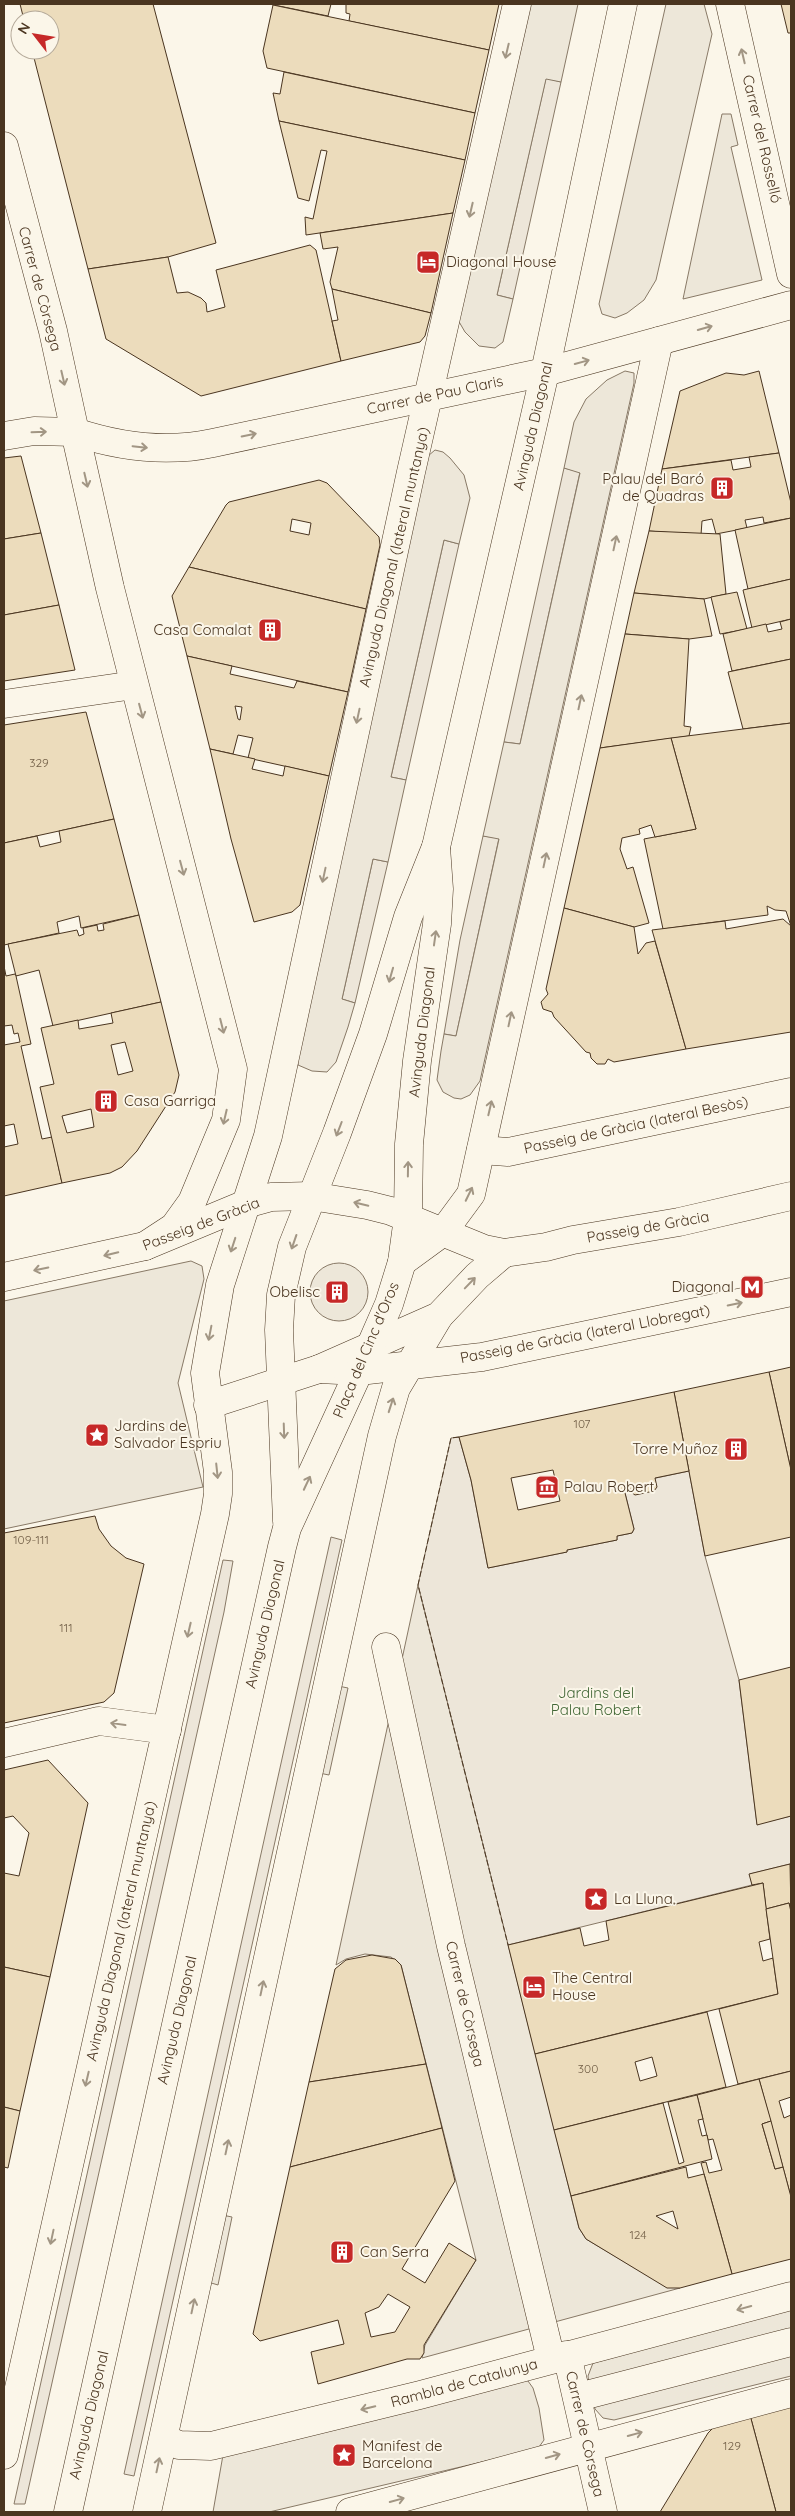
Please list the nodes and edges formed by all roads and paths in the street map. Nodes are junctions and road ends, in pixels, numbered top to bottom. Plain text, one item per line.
1 (517, 4) edge
2 (623, 4) edge
3 (731, 4) edge
4 (4, 146) edge
5 (8, 187) edge
6 (791, 274) edge
7 (791, 305) edge
8 (658, 341) junction
9 (545, 372) junction
10 (430, 395) junction
11 (75, 432) junction
12 (4, 436) edge
13 (134, 685) junction
14 (4, 704) edge
15 (436, 847) junction
16 (791, 1092) edge
17 (480, 1150) junction
18 (311, 1196) junction
19 (791, 1196) edge
20 (246, 1204) junction
21 (408, 1218) junction
22 (443, 1232) junction
23 (145, 1246) junction
24 (504, 1253) junction
25 (402, 1262) junction
26 (4, 1277) edge
27 (791, 1292) edge
28 (438, 1316) junction
29 (371, 1346) junction
30 (407, 1366) junction
31 (319, 1370) junction
32 (359, 1371) junction
33 (282, 1383) junction
34 (208, 1405) junction
35 (287, 1528) junction
36 (386, 1647) dead end
37 (167, 1730) junction
38 (4, 1743) edge
39 (791, 2296) edge
40 (791, 2342) edge
41 (559, 2357) junction
42 (791, 2393) edge
43 (590, 2394) dead end
44 (164, 2439) junction
45 (588, 2446) junction
46 (4, 2455) edge
47 (68, 2512) edge
48 (147, 2512) edge
49 (350, 2512) edge
50 (603, 2512) edge

1 -> 10 street, Avinguda Diagonal (lateral muntanya)
2 - 9 street, Avinguda Diagonal
6 -> 3 street, Carrer del Rosselló
4 - 5 street, Carrer de Còrsega
5 -> 11 street, Carrer de Còrsega
8 -> 7 street, Carrer de Pau Claris
9 -> 8 street, Carrer de Pau Claris
17 -> 8 street
9 - 10 street, Carrer de Pau Claris
9 - 15 street, Avinguda Diagonal
11 -> 10 street, Carrer de Pau Claris
10 -> 20 street, Avinguda Diagonal (lateral muntanya)
12 -> 11 street, Carrer de Pau Claris
11 -> 13 street, Carrer de Còrsega
13 - 14 street
13 -> 23 street, Carrer de Còrsega
15 -> 18 street, Avinguda Diagonal
21 -> 15 street, Avinguda Diagonal
16 - 17 street, Passeig de Gràcia (lateral Besòs)
22 -> 17 street
18 - 20 street, Passeig de Gràcia
21 -> 18 street
18 -> 33 street
19 - 24 street, Passeig de Gràcia
20 - 23 street, Passeig de Gràcia
20 -> 34 street, Avinguda Diagonal (lateral muntanya)
21 - 22 street, Passeig de Gràcia
21 - 25 street, Plaça del Cinc d'Oros
22 - 24 street, Passeig de Gràcia
22 - 25 street
23 -> 26 street, Passeig de Gràcia
28 -> 24 street
25 - 29 street, Plaça del Cinc d'Oros
30 -> 27 street, Passeig de Gràcia (lateral Llobregat)
28 - 29 street
28 - 30 street
29 - 31 street
29 - 32 street, Plaça del Cinc d'Oros
30 - 32 street, Passeig de Gràcia (lateral Llobregat)
44 -> 30 street
31 - 32 street, Passeig de Gràcia (lateral Llobregat)
31 - 33 street
35 -> 32 street, Plaça del Cinc d'Oros
33 - 34 street
33 -> 35 street
34 -> 37 street, Avinguda Diagonal (lateral muntanya)
35 - 47 street, Avinguda Diagonal
36 - 41 street, Carrer de Còrsega
37 -> 38 street
37 -> 46 street, Avinguda Diagonal (lateral muntanya)
39 -> 41 street, Rambla de Catalunya
40 - 43 street
41 -> 44 street, Rambla de Catalunya
41 - 45 street, Carrer de Còrsega
45 -> 42 street
48 -> 44 street
49 -> 45 street
45 - 50 street, Carrer de Còrsega

